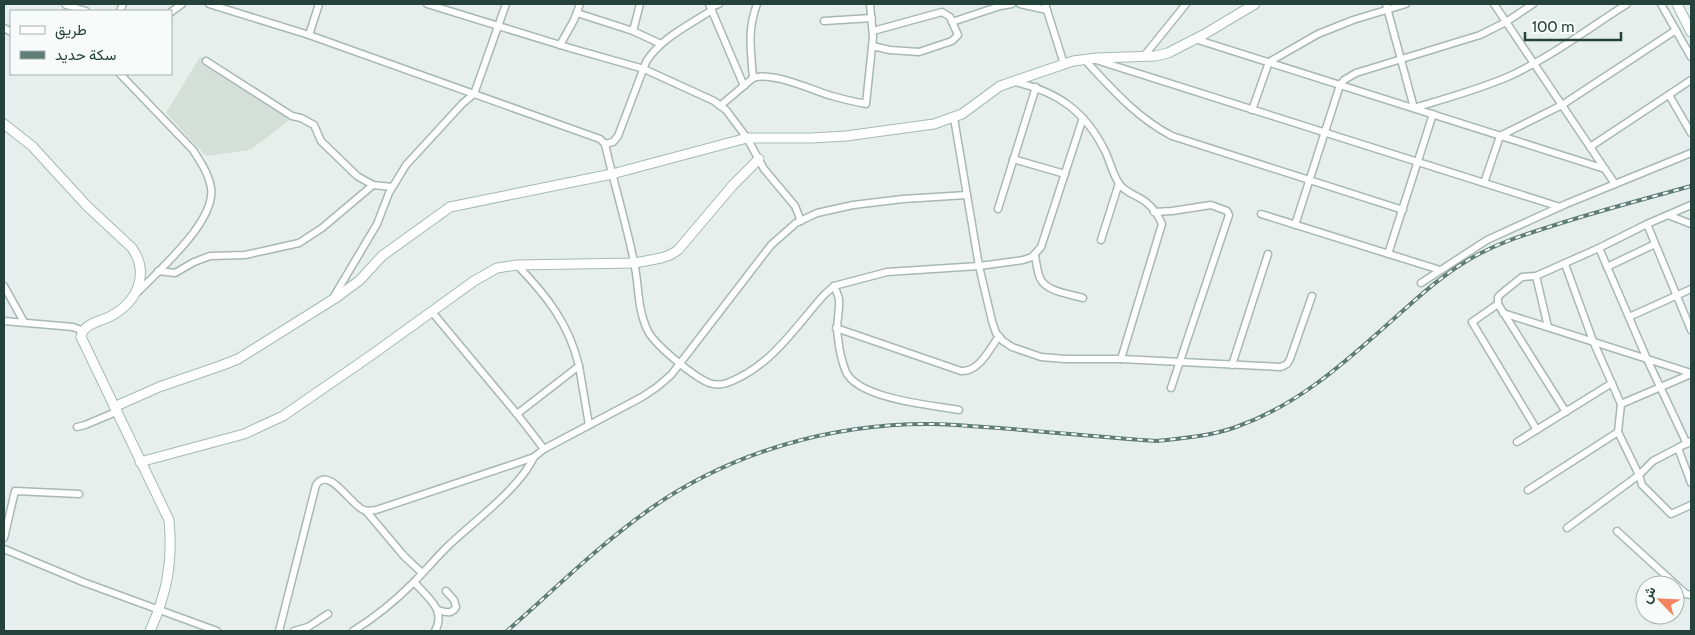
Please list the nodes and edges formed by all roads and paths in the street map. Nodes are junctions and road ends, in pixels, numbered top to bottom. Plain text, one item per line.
1 (209, 4) edge
2 (319, 4) edge
3 (427, 4) edge
4 (506, 4) edge
5 (580, 4) edge
6 (640, 4) edge
7 (719, 4) edge
8 (757, 4) edge
9 (870, 4) edge
10 (1012, 4) edge
11 (1020, 4) edge
12 (1186, 4) edge
13 (1255, 4) edge
14 (1406, 4) edge
15 (1494, 4) edge
16 (1533, 4) edge
17 (1626, 4) edge
18 (1661, 4) edge
19 (1677, 4) edge
20 (1387, 6) edge
21 (65, 7) edge
22 (711, 7) edge
23 (1046, 7) edge
24 (81, 10) edge
25 (576, 13) junction
26 (872, 18) junction
27 (824, 21) dead end
28 (952, 22) junction
29 (1506, 22) junction
30 (498, 26) junction
31 (1676, 30) junction
32 (633, 31) junction
33 (873, 31) junction
34 (1691, 32) edge
35 (309, 36) junction
36 (1195, 39) junction
37 (661, 44) junction
38 (560, 45) junction
39 (872, 46) junction
40 (1144, 56) junction
41 (1691, 57) edge
42 (1087, 58) junction
43 (1401, 59) junction
44 (206, 60) dead end
45 (1269, 62) junction
46 (1064, 64) junction
47 (1534, 64) junction
48 (644, 69) junction
49 (121, 75) edge
50 (753, 78) junction
51 (1691, 80) edge
52 (1011, 81) junction
53 (1340, 85) junction
54 (744, 86) junction
55 (1036, 86) junction
56 (474, 94) junction
57 (1669, 95) junction
58 (1562, 105) junction
59 (720, 106) junction
60 (1414, 108) junction
61 (1252, 110) junction
62 (1433, 114) junction
63 (954, 118) junction
64 (1083, 118) junction
65 (4, 124) edge
66 (1691, 132) edge
67 (1324, 134) junction
68 (1500, 136) junction
69 (747, 138) junction
70 (605, 144) junction
71 (1590, 147) junction
72 (1691, 153) edge
73 (759, 159) junction
74 (1013, 159) junction
75 (1418, 163) junction
76 (1605, 169) junction
77 (612, 174) junction
78 (1065, 174) junction
79 (1309, 181) junction
80 (1484, 183) junction
81 (1119, 184) junction
82 (1615, 184) junction
83 (373, 185) junction
84 (392, 187) junction
85 (967, 196) junction
86 (1691, 205) edge
87 (1560, 207) junction
88 (998, 209) dead end
89 (1402, 210) junction
90 (1154, 212) junction
91 (1261, 214) dead end
92 (1668, 215) junction
93 (801, 220) junction
94 (1647, 224) junction
95 (1691, 224) edge
96 (1295, 225) junction
97 (1101, 240) dead end
98 (1656, 244) junction
99 (1599, 248) junction
100 (1035, 254) junction
101 (1268, 254) dead end
102 (1388, 254) junction
103 (635, 263) junction
104 (1565, 264) junction
105 (517, 265) junction
106 (979, 266) junction
107 (1607, 267) junction
108 (1440, 270) junction
109 (158, 271) junction
110 (1536, 276) junction
111 (1421, 283) dead end
112 (4, 286) edge
113 (834, 286) junction
114 (1691, 289) edge
115 (135, 294) junction
116 (1312, 296) dead end
117 (1677, 296) junction
118 (1083, 298) dead end
119 (330, 302) junction
120 (1498, 304) junction
121 (432, 312) junction
122 (1503, 313) junction
123 (1629, 317) junction
124 (4, 321) edge
125 (24, 322) junction
126 (1548, 327) junction
127 (836, 328) junction
128 (1691, 330) edge
129 (82, 331) junction
130 (1000, 336) junction
131 (1593, 341) junction
132 (1121, 359) junction
133 (1647, 359) junction
134 (1179, 362) junction
135 (681, 363) junction
136 (1232, 365) junction
137 (579, 366) junction
138 (1691, 374) edge
139 (1612, 383) junction
140 (1661, 387) junction
141 (1171, 388) dead end
142 (1620, 404) junction
143 (115, 410) junction
144 (959, 410) dead end
145 (1566, 412) junction
146 (517, 414) junction
147 (589, 426) junction
148 (77, 427) dead end
149 (1537, 430) junction
150 (1618, 432) junction
151 (1517, 442) dead end
152 (1689, 442) edge
153 (1678, 448) junction
154 (544, 449) junction
155 (534, 457) junction
156 (140, 462) junction
157 (1639, 475) junction
158 (1691, 483) edge
159 (1528, 490) dead end
160 (79, 494) dead end
161 (1691, 505) edge
162 (366, 511) junction
163 (1567, 528) dead end
164 (1617, 531) dead end
165 (4, 538) edge
166 (4, 549) edge
167 (422, 573) junction
168 (414, 582) junction
169 (446, 591) dead end
170 (1691, 596) edge
171 (160, 609) junction
172 (438, 610) junction
173 (328, 614) dead end
174 (150, 631) edge
175 (218, 631) edge
176 (279, 631) edge
177 (294, 631) edge
178 (353, 631) edge
179 (435, 631) edge

1 - 35 street
2 - 35 street
3 - 30 street
4 - 30 street
5 - 25 street
6 - 32 street
7 - 22 street
8 - 50 street
9 - 26 street
10 - 28 street
11 - 23 street
12 - 40 street
13 - 36 street
14 - 20 street
15 - 29 street
16 - 29 street
17 - 47 street
18 - 31 street
19 - 34 street
20 - 43 street
20 - 45 street
21 - 24 street
22 - 37 street
22 - 54 street
23 - 46 street
25 - 32 street
25 - 38 street
26 - 27 street
26 - 33 street
28 - 33 street
28 - 39 street
29 - 43 street
29 - 47 street
30 - 38 street
30 - 56 street
31 - 41 street
31 - 58 street
32 - 37 street
33 - 39 street
35 - 56 street
36 - 40 street
36 - 45 street
37 - 48 street
38 - 48 street
39 - 50 street
40 - 42 street
42 - 46 street
42 - 61 street
42 - 79 street
43 - 53 street
43 - 60 street
44 - 83 street
45 - 53 street
45 - 61 street
46 - 52 street
47 - 58 street
47 - 60 street
48 - 59 street
48 - 70 street
49 - 109 street
50 - 54 street
51 - 57 street
52 - 55 street
52 - 63 street
53 - 60 street
53 - 67 street
54 - 59 street
55 - 64 street
55 - 74 street
56 - 70 street
56 - 84 street
57 - 66 street
57 - 71 street
58 - 68 street
58 - 71 street
59 - 69 street
60 - 62 street
61 - 67 street
62 - 68 street
62 - 75 street
63 - 69 street
63 - 85 street
64 - 78 street
64 - 81 street
65 - 115 street
67 - 75 street
67 - 79 street
68 - 76 street
68 - 80 street
69 - 73 street
69 - 77 street
70 - 77 street
71 - 76 street
72 - 82 street
73 - 93 street
73 - 103 street
74 - 78 street
74 - 88 street
75 - 80 street
75 - 89 street
76 - 82 street
77 - 103 street
77 - 119 street
78 - 100 street
79 - 89 street
79 - 96 street
80 - 87 street
81 - 90 street
81 - 97 street
82 - 87 street
83 - 84 street
83 - 109 street
84 - 119 street
85 - 93 street
85 - 106 street
86 - 92 street
87 - 108 street
89 - 102 street
90 - 132 street
90 - 134 street
91 - 96 street
92 - 94 street
92 - 95 street
93 - 135 street
94 - 98 street
94 - 99 street
96 - 102 street
98 - 107 street
98 - 117 street
99 - 104 street
99 - 107 street
100 - 106 street
100 - 118 street
101 - 136 street
102 - 108 street
103 - 105 street
103 - 135 street
104 - 110 street
104 - 131 street
105 - 121 street
105 - 137 street
106 - 113 street
106 - 130 street
107 - 123 street
108 - 111 street
109 - 115 street
110 - 120 street
110 - 126 street
112 - 125 street
113 - 127 street
113 - 135 street
114 - 117 street
115 - 129 street
116 - 136 street
117 - 123 street
117 - 128 street
119 - 143 street
120 - 122 street
120 - 149 street
121 - 146 street
121 - 156 street
122 - 126 street
122 - 145 street
123 - 133 street
124 - 125 street
125 - 129 street
126 - 131 street
127 - 130 street
127 - 144 street
129 - 143 street
130 - 132 street
131 - 133 street
131 - 139 street
132 - 134 street
133 - 138 street
133 - 140 street
134 - 136 street
134 - 141 street
135 - 147 street
137 - 146 street
137 - 147 street
138 - 140 street
139 - 142 street
139 - 145 street
140 - 142 street
140 - 152 street
142 - 150 street
143 - 148 street
143 - 156 street
145 - 149 street
146 - 154 street
147 - 154 street
149 - 151 street
150 - 157 street
150 - 159 street
152 - 153 street
153 - 157 street
153 - 158 street
154 - 155 street
155 - 162 street
155 - 167 street
156 - 171 street
157 - 161 street
157 - 163 street
160 - 165 street
162 - 167 street
162 - 176 street
164 - 170 street
166 - 171 street
167 - 168 street
168 - 172 street
168 - 178 street
169 - 172 street
171 - 174 street
171 - 175 street
172 - 179 street
173 - 177 street

